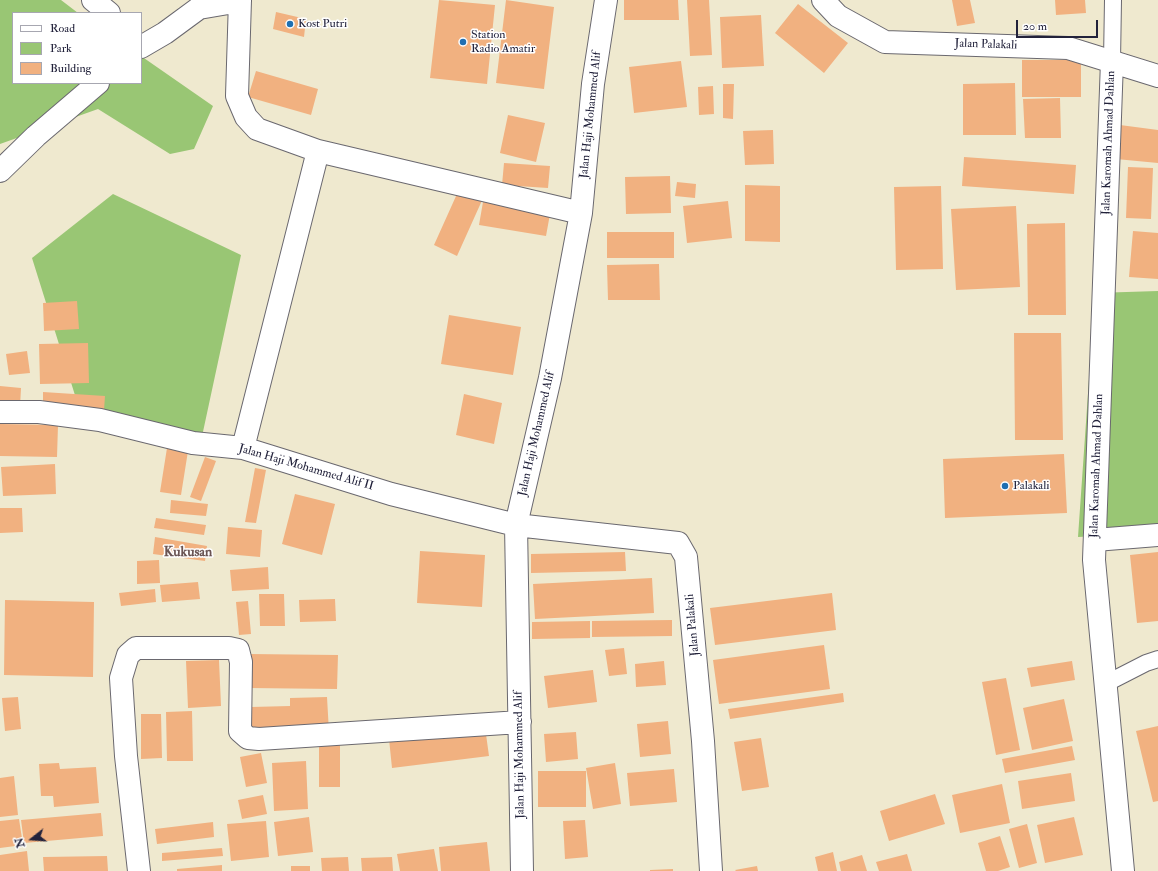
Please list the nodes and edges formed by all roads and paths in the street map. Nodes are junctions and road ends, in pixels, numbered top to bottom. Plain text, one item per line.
1 (93, 0) edge
2 (606, 0) edge
3 (823, 0) edge
4 (1113, 0) edge
5 (240, 1) edge
6 (108, 12) edge
7 (143, 43) edge
8 (1112, 61) junction
9 (1158, 76) edge
10 (97, 84) edge
11 (318, 151) junction
12 (0, 171) edge
13 (581, 213) junction
14 (0, 412) edge
15 (243, 448) junction
16 (516, 525) junction
17 (1158, 535) edge
18 (1095, 540) junction
19 (1158, 659) edge
20 (1105, 684) junction
21 (520, 722) junction
22 (139, 871) edge
23 (522, 871) edge
24 (710, 871) edge
25 (1123, 871) edge

1 - 6 street
2 - 13 street, Jalan Haji Mohammed Alif
3 - 8 street, Jalan Palakali
4 - 8 lane
5 - 7 street
5 - 11 street
8 - 9 street, Jalan Palakali
8 - 18 street, Jalan Karomah Ahmad Dahlan
10 - 12 street
11 - 13 street
11 - 15 street
13 - 16 street, Jalan Haji Mohammed Alif
14 - 15 street, Jalan Haji Mohammed Alif II
15 - 16 street, Jalan Haji Mohammed Alif II
16 - 21 street, Jalan Haji Mohammed Alif
16 - 24 street, Jalan Palakali
17 - 18 street
18 - 20 street, Jalan Karomah Ahmad Dahlan
19 - 20 lane
20 - 25 street, Jalan Karomah Ahmad Dahlan
21 - 22 street
21 - 23 street, Jalan Haji Mohammed Alif

